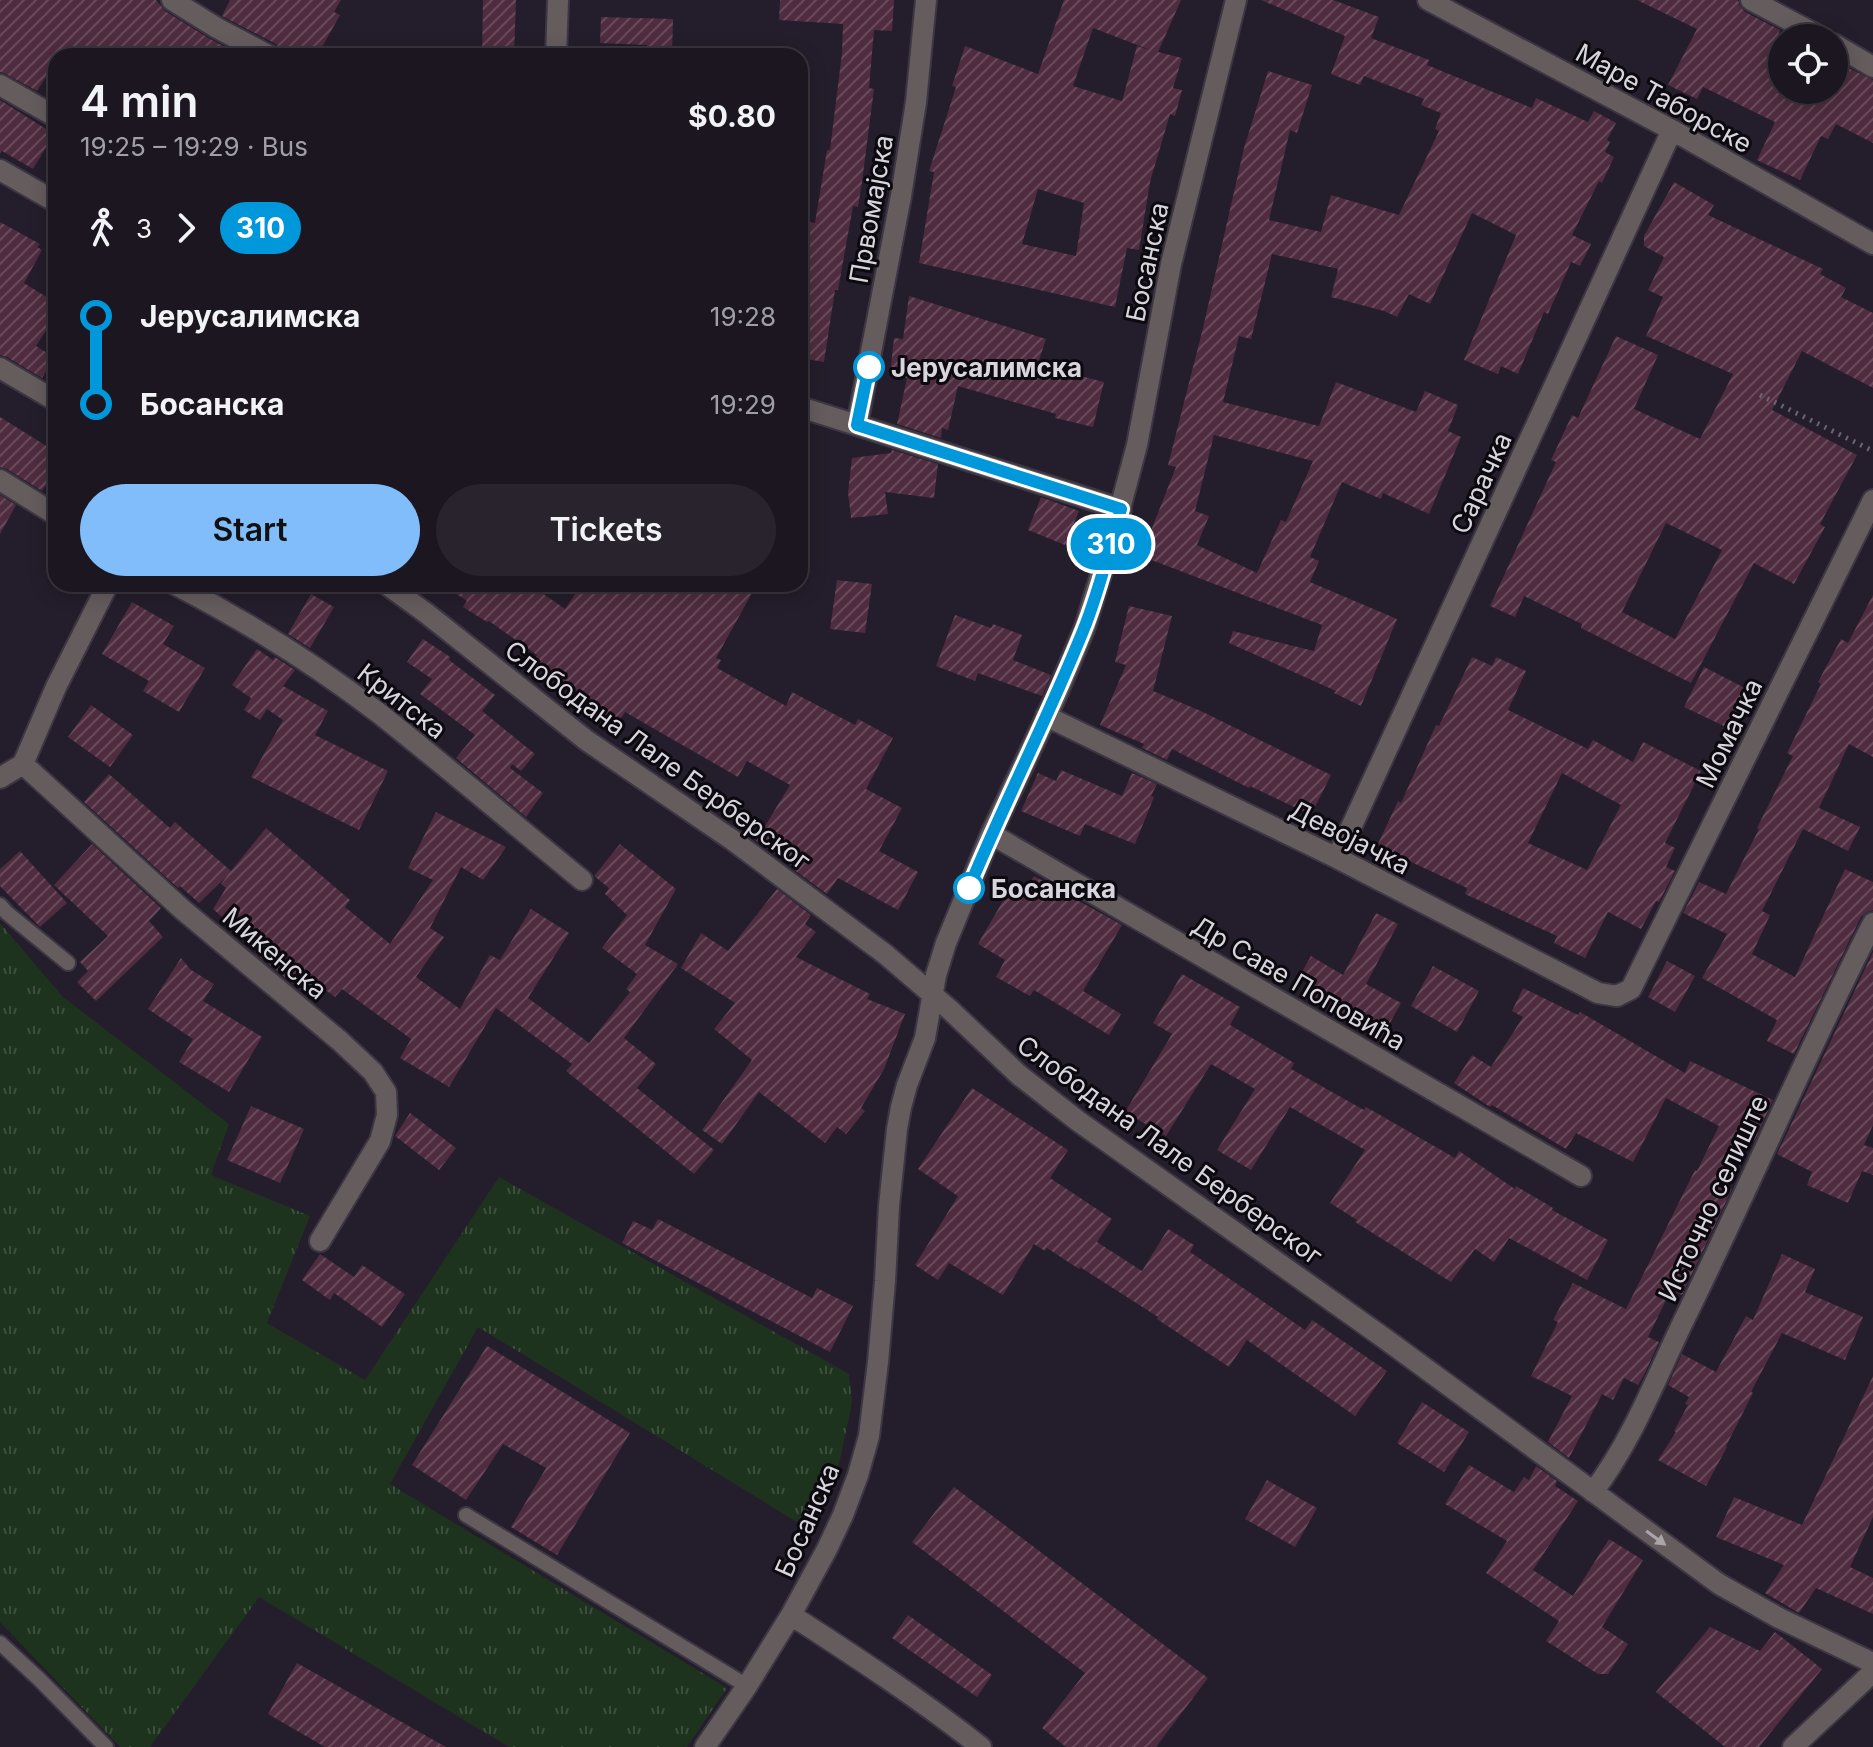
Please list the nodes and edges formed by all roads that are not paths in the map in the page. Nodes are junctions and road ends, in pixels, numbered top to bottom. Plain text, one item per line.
1 (172, 0) edge
2 (558, 0) edge
3 (926, 0) edge
4 (1236, 0) edge
5 (1428, 0) edge
6 (1751, 0) edge
7 (1796, 24) edge
8 (255, 48) edge
9 (556, 48) edge
10 (1848, 52) edge
11 (1873, 67) edge
12 (0, 85) edge
13 (48, 112) edge
14 (1672, 130) junction
15 (0, 170) edge
16 (48, 197) edge
17 (1873, 244) edge
18 (0, 368) edge
19 (48, 396) edge
20 (808, 410) edge
21 (857, 425) junction
22 (0, 480) edge
23 (1873, 500) edge
24 (1121, 509) junction
25 (48, 510) edge
26 (104, 592) edge
27 (188, 592) edge
28 (397, 592) edge
29 (1046, 716) junction
30 (23, 764) junction
31 (0, 778) edge
32 (991, 834) junction
33 (1337, 858) junction
34 (582, 880) dead end
35 (0, 905) edge
36 (1873, 923) edge
37 (68, 963) dead end
38 (1631, 989) joint
39 (932, 994) junction
40 (1581, 1176) dead end
41 (320, 1241) dead end
42 (1593, 1492) junction
43 (466, 1515) dead end
44 (791, 1615) junction
45 (0, 1643) edge
46 (1873, 1663) edge
47 (1873, 1672) edge
48 (747, 1686) junction
49 (106, 1747) edge
50 (705, 1747) edge
51 (981, 1747) edge
52 (1793, 1747) edge

1 - 8 street
2 - 9 street
3 - 21 street, Првомајска
4 - 24 street, Босанска
5 - 14 street, Маре Таборске
6 - 7 street
10 - 11 street
12 - 13 street
14 - 17 street, Маре Таборске
14 - 33 street, Сарачка
15 - 16 street
18 - 19 street
20 - 21 street
21 - 24 street
22 - 25 street
23 - 38 street, Момачка
24 - 29 street, Босанска
26 - 30 street
27 - 34 street, Критска
28 - 39 street, Слободана Лале Берберског
29 - 32 street, Босанска
29 - 33 street, Девојачка
30 - 31 street
30 - 41 street, Микенска
32 - 39 street, Босанска
32 - 40 street, Др Саве Поповића
33 - 38 street, Девојачка
35 - 37 lane
36 - 42 street, Источно селиште
39 - 42 street, Слободана Лале Берберског
39 - 44 street, Босанска
42 -> 46 street, Слободана Лале Берберског
43 - 48 lane
44 - 48 street, Босанска
44 - 51 street
45 - 49 lane
47 - 52 street
48 - 50 street, Босанска

